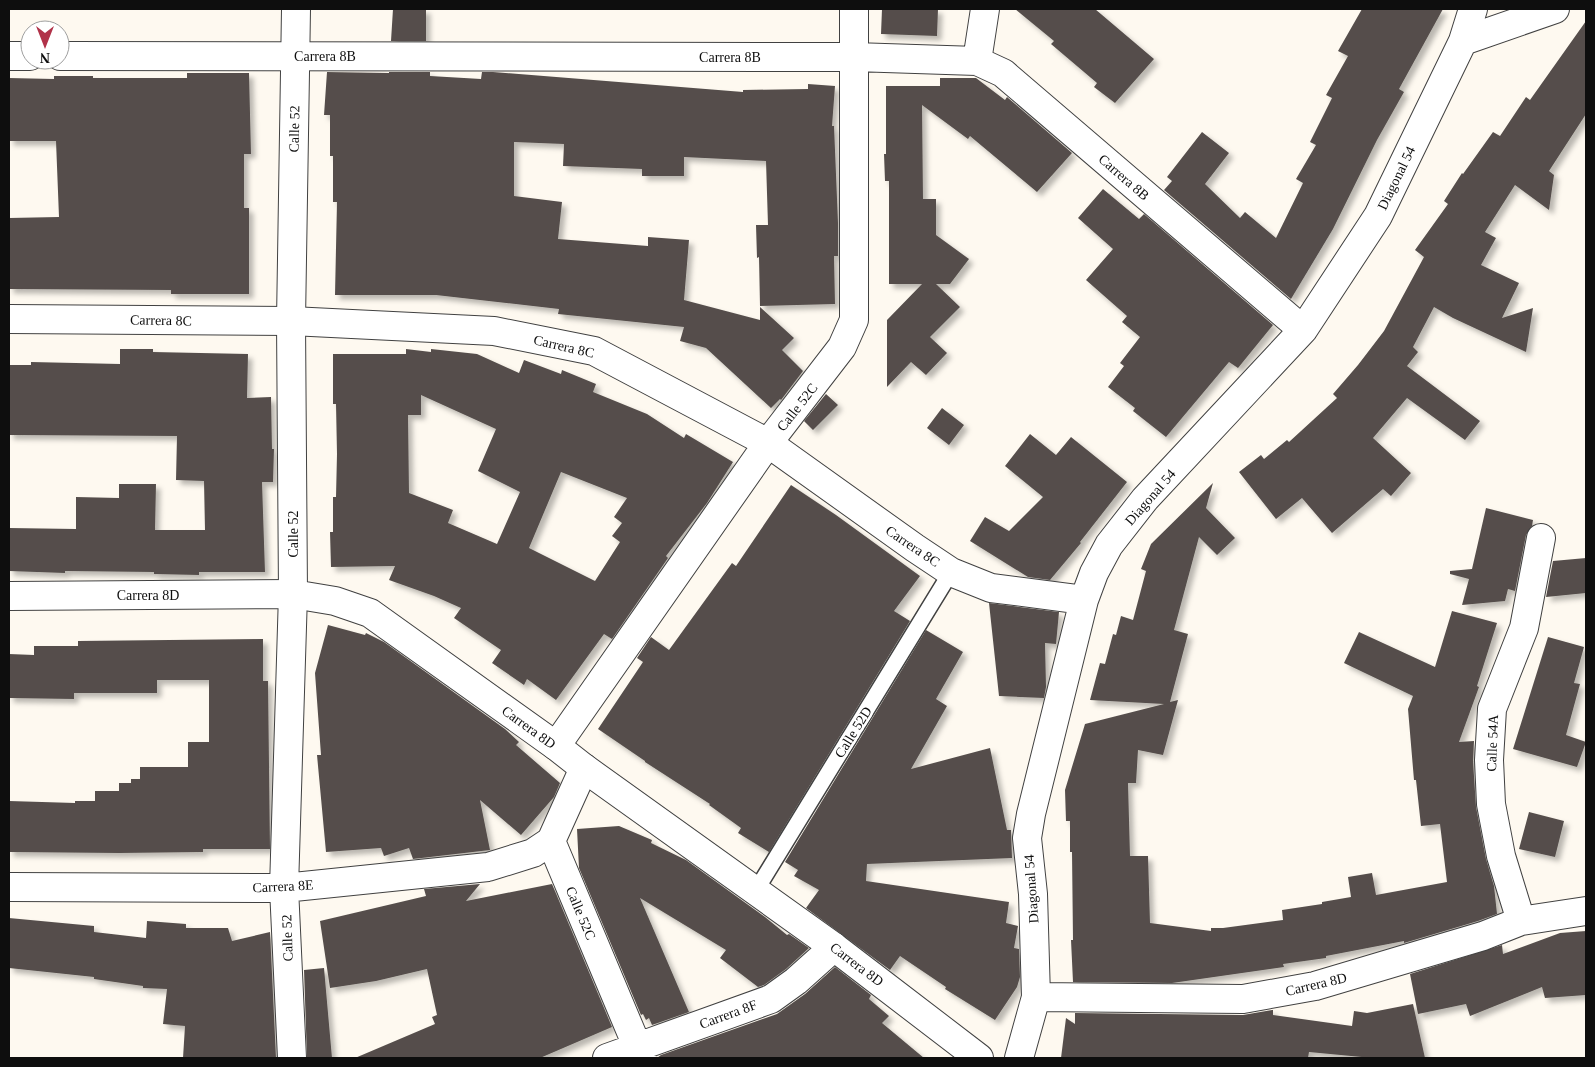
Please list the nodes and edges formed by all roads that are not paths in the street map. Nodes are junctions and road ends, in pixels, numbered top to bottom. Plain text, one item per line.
1 (296, 9) edge
2 (854, 9) edge
3 (985, 9) edge
4 (1473, 9) edge
5 (1554, 9) edge
6 (1463, 40) junction
7 (70, 56) edge
8 (295, 56) junction
9 (854, 57) junction
10 (978, 61) junction
11 (9, 319) edge
12 (291, 321) junction
13 (1303, 330) junction
14 (768, 444) junction
15 (1541, 538) dead end
16 (952, 572) junction
17 (293, 594) junction
18 (9, 596) edge
19 (1084, 600) junction
20 (556, 746) junction
21 (584, 768) junction
22 (551, 841) junction
23 (9, 886) edge
24 (284, 888) junction
25 (755, 892) junction
26 (1586, 911) edge
27 (1521, 921) junction
28 (834, 947) junction
29 (1036, 997) junction
30 (640, 1052) edge
31 (292, 1058) edge
32 (608, 1058) edge
33 (979, 1058) edge
34 (1019, 1058) edge

1 - 8 street, Calle 52
2 - 9 street, Calle 52C
3 - 10 street
4 - 6 street, Diagonal 54
5 - 6 street
6 - 13 street, Diagonal 54
7 - 8 street, Carrera 8B
8 - 9 street, Carrera 8B
8 - 12 street, Calle 52
9 - 10 street, Carrera 8B
9 - 14 street, Calle 52C
10 - 13 street, Carrera 8B
11 - 12 street, Carrera 8C
12 - 14 street, Carrera 8C
12 - 17 street, Calle 52
13 - 19 street, Diagonal 54
14 - 16 street, Carrera 8C
14 - 20 street, Calle 52C
15 - 27 street, Calle 54A
16 - 19 street, Carrera 8C
16 - 25 lane, Calle 52D
17 - 18 street, Carrera 8D
17 - 20 street, Carrera 8D
17 - 24 street, Calle 52
19 - 29 street, Diagonal 54
20 - 21 street, Carrera 8D
21 - 22 street
21 - 25 street, Carrera 8D
22 - 24 street, Carrera 8E
22 - 30 street, Calle 52C
23 - 24 street, Carrera 8E
24 - 31 street, Calle 52
25 - 28 street, Carrera 8D
26 - 27 street, Carrera 8D
27 - 29 street, Carrera 8D
28 - 30 street, Carrera 8F
28 - 33 street, Carrera 8D
29 - 34 street, Diagonal 54
30 - 32 street, Carrera 8F

